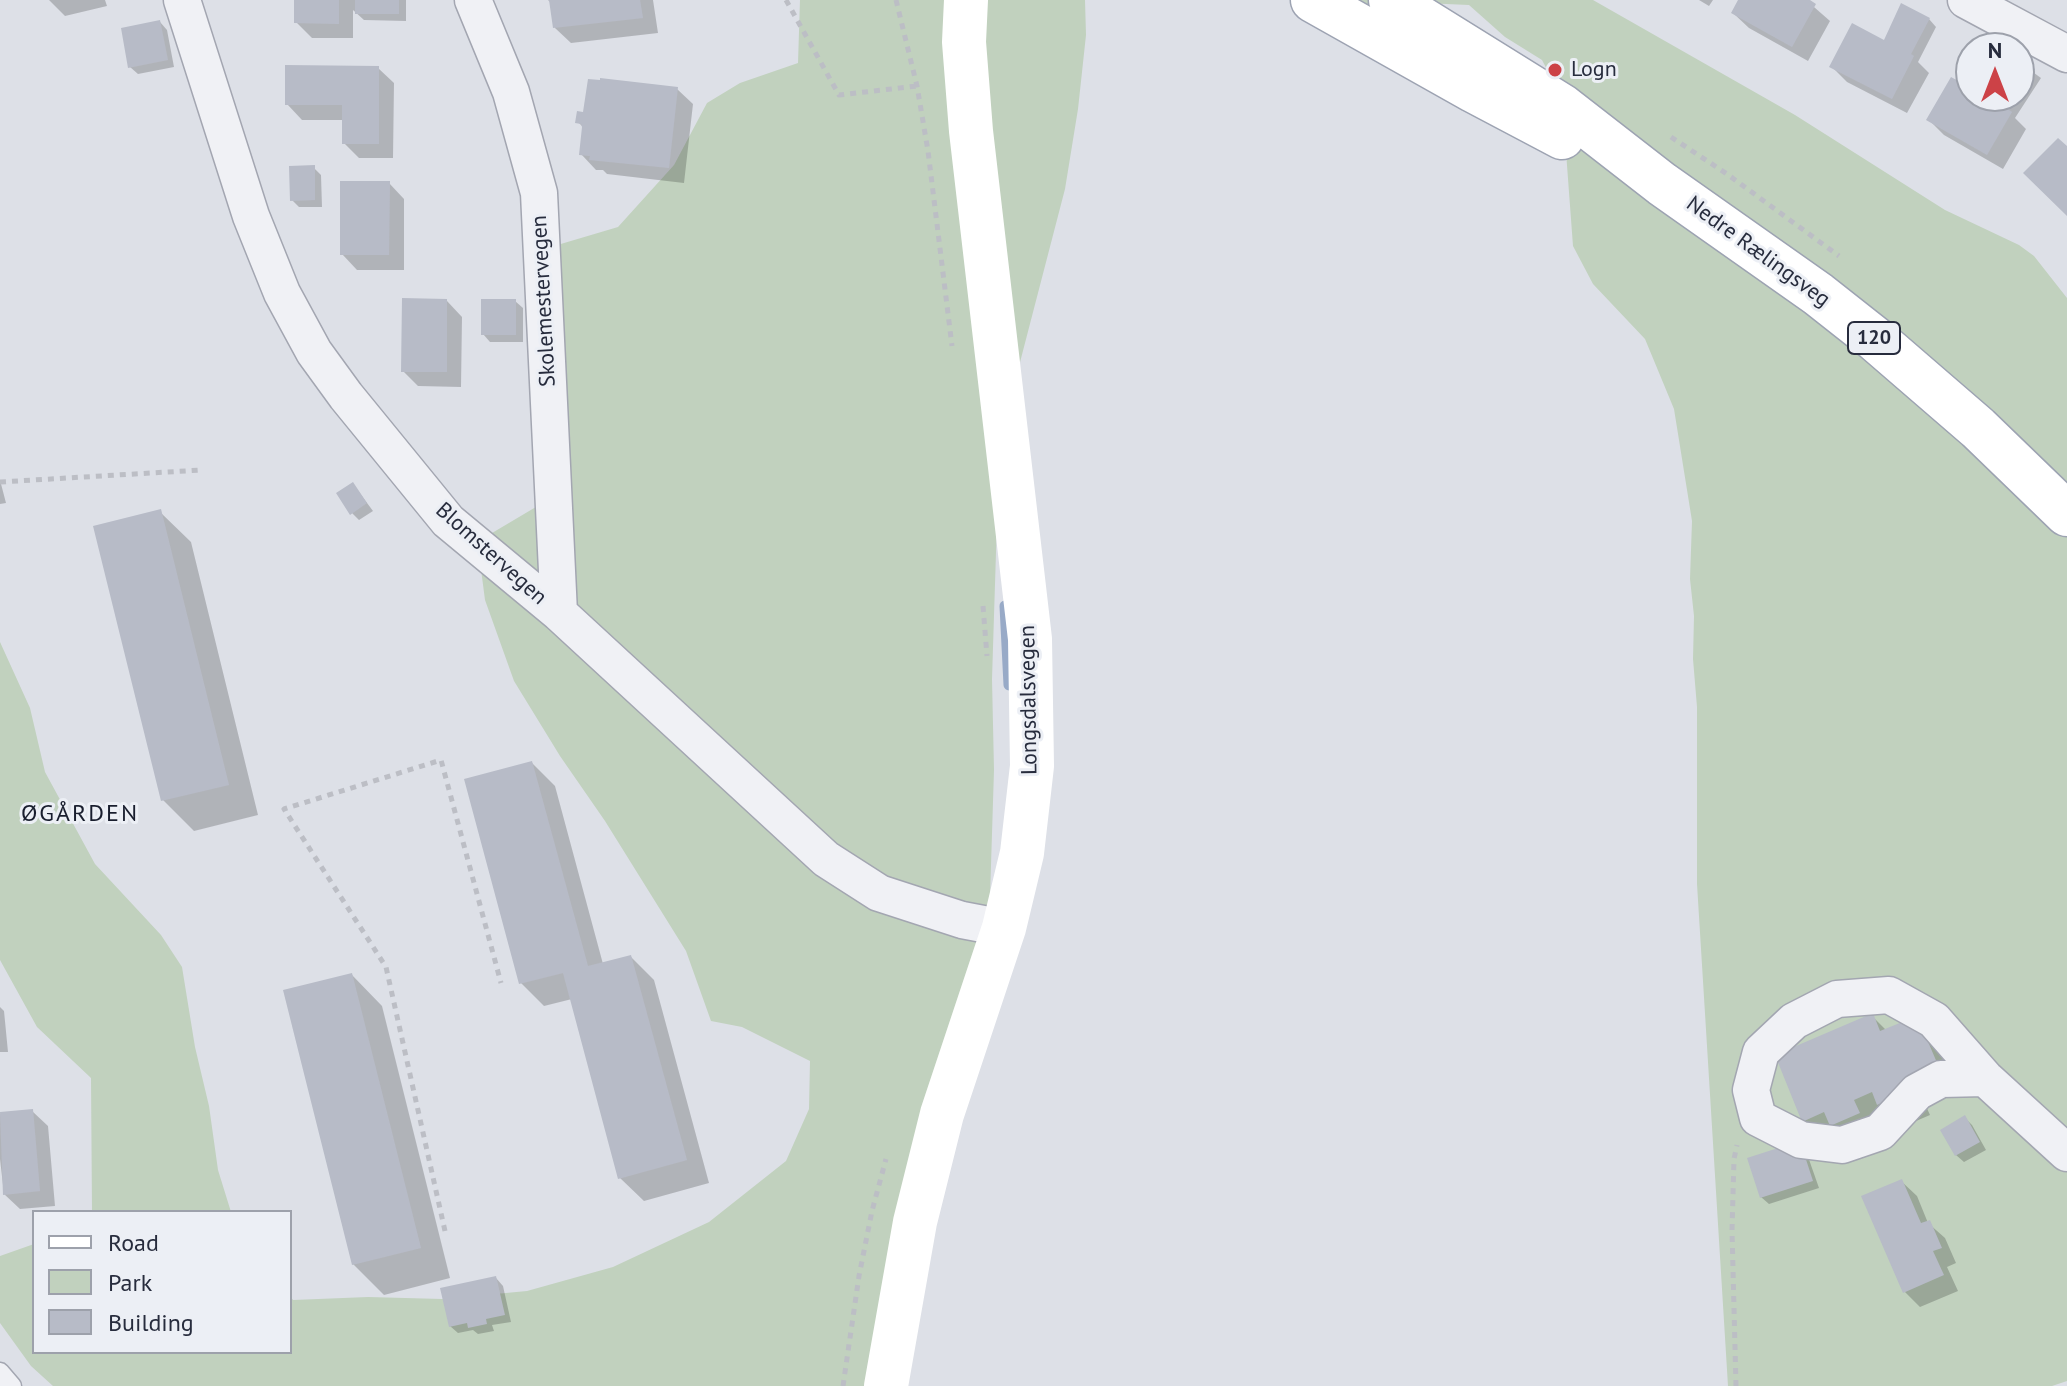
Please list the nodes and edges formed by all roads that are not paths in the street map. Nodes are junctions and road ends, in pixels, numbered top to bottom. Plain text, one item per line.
1 (182, 0) edge
2 (473, 0) edge
3 (966, 0) edge
4 (1313, 0) edge
5 (1391, 0) edge
6 (1966, 0) edge
7 (2067, 54) edge
8 (1662, 184) junction
9 (2067, 514) edge
10 (559, 613) junction
11 (1004, 928) junction
12 (1985, 1078) junction
13 (2067, 1153) edge
14 (0, 1372) edge
15 (12, 1386) edge
16 (886, 1386) edge

1 - 10 street, Blomstervegen
2 - 10 street, Skolemestervegen
3 - 11 main road, Longsdalsvegen
4 - 8 main road, Nedre Rælingsveg / 120
5 - 8 main road, Nedre Rælingsveg / 120
6 - 7 street
8 - 9 main road, Nedre Rælingsveg / 120
10 - 11 street, Blomstervegen
11 - 16 main road, Longsdalsvegen
12 - 12 street
12 - 13 street
14 - 15 lane

